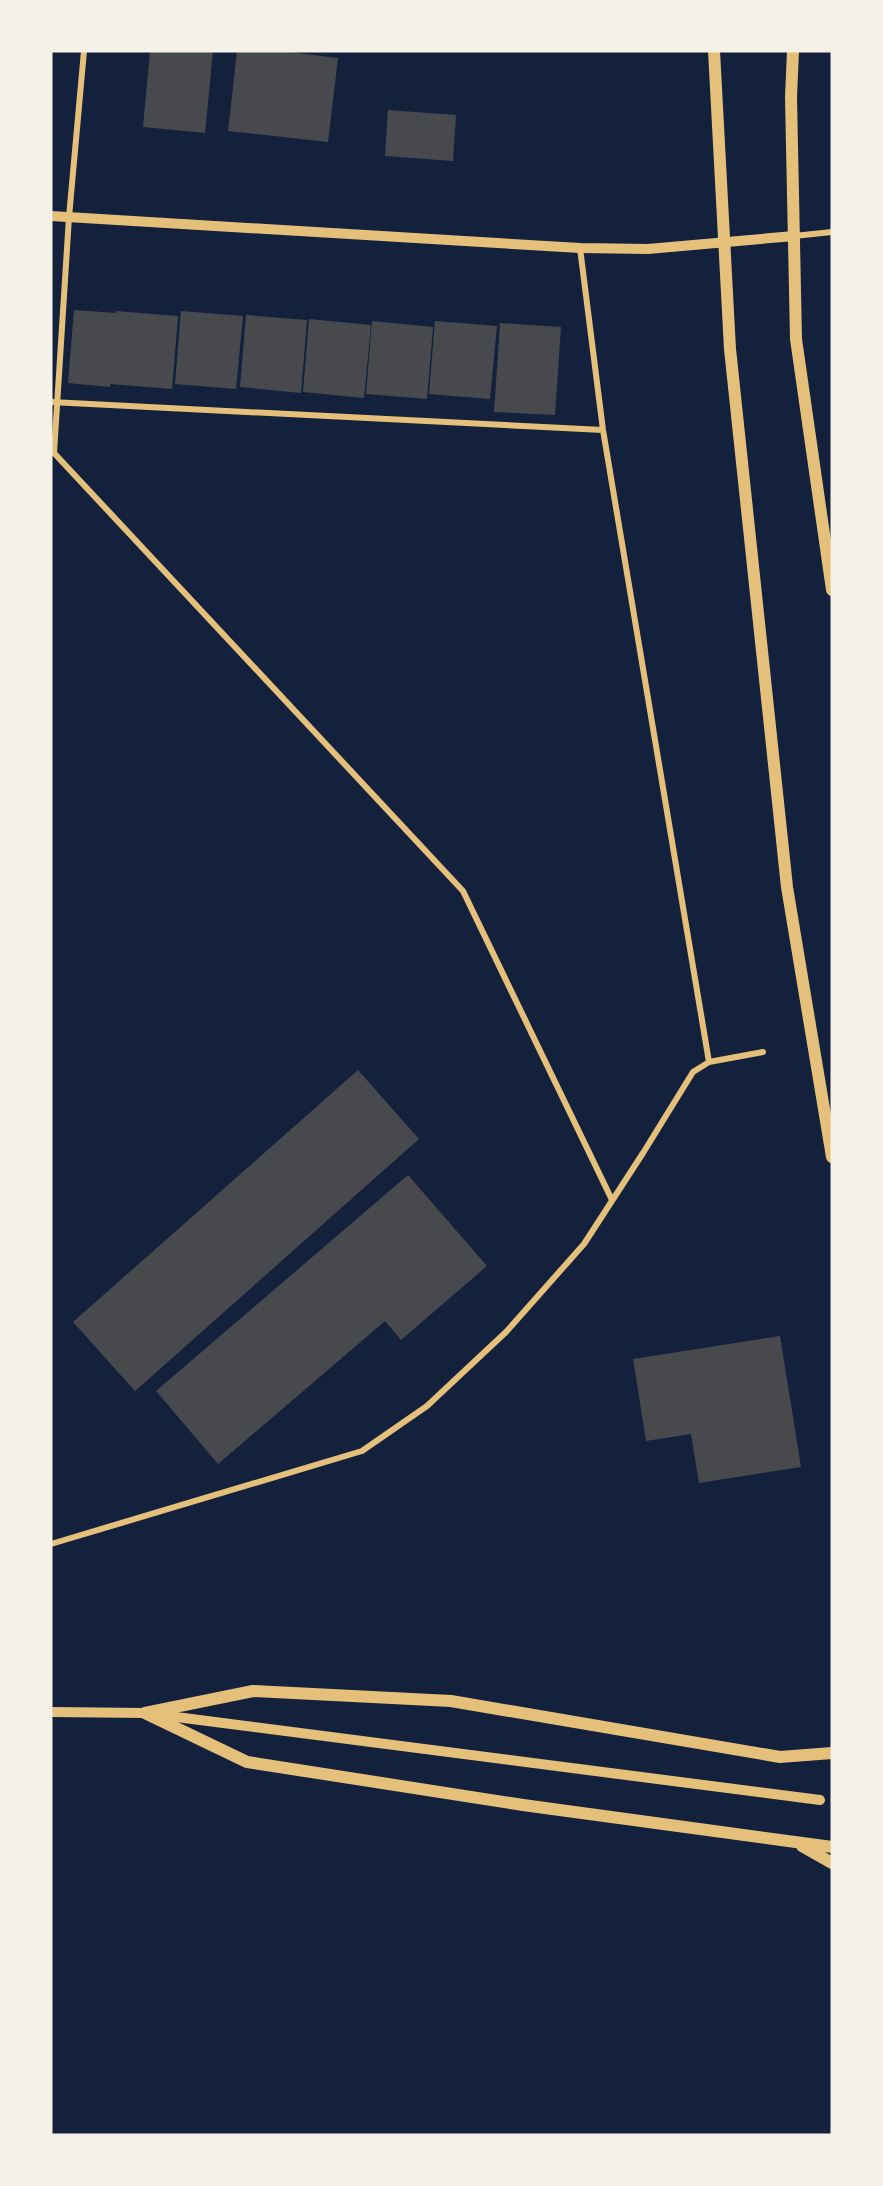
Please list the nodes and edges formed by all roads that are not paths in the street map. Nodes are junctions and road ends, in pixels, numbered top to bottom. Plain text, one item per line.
1 (84, 51) edge
2 (714, 51) edge
3 (793, 51) edge
4 (51, 216) edge
5 (69, 217) junction
6 (832, 232) edge
7 (794, 236) junction
8 (724, 242) junction
9 (580, 248) junction
10 (54, 402) edge
11 (603, 430) junction
12 (832, 590) edge
13 (763, 1052) dead end
14 (709, 1062) junction
15 (832, 1157) edge
16 (612, 1200) junction
17 (51, 1544) edge
18 (51, 1712) edge
19 (145, 1713) junction
20 (832, 1753) edge
21 (820, 1800) dead end
22 (796, 1842) junction
23 (832, 1847) edge
24 (832, 1863) edge

1 - 5 street
2 - 8 main road
3 - 7 main road
4 - 5 street
5 - 9 street
5 - 10 street
6 - 7 street
7 - 8 street
7 - 12 main road
8 - 9 street
8 - 15 main road
9 - 11 street
10 - 11 street
10 - 16 street
11 - 14 street
13 - 14 street
14 - 16 street
16 - 17 street
18 - 19 street
19 - 20 main road
19 - 21 street
19 - 22 main road
22 - 23 main road
22 - 24 main road

